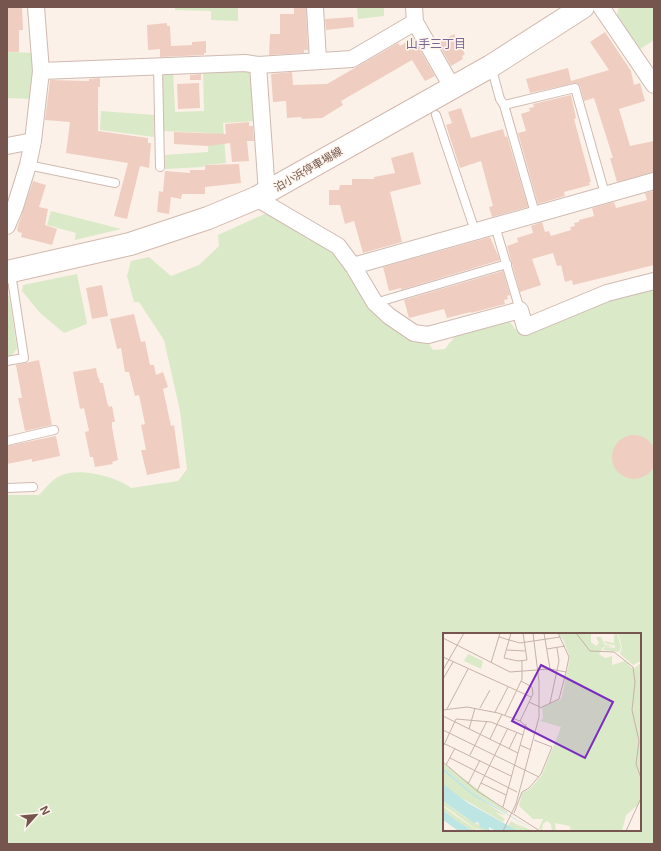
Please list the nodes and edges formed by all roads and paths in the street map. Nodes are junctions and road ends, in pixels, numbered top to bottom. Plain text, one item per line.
1 (36, 7) edge
2 (315, 7) edge
3 (583, 7) edge
4 (602, 7) edge
5 (414, 14) edge
6 (318, 61) junction
7 (258, 65) junction
8 (158, 66) junction
9 (491, 66) junction
10 (42, 71) junction
11 (654, 85) edge
12 (452, 87) junction
13 (504, 105) junction
14 (436, 115) dead end
15 (33, 141) junction
16 (7, 146) edge
17 (28, 165) junction
18 (160, 167) dead end
19 (654, 181) edge
20 (115, 183) dead end
21 (605, 194) junction
22 (262, 196) junction
23 (535, 213) junction
24 (7, 226) edge
25 (495, 226) junction
26 (475, 231) junction
27 (507, 264) junction
28 (353, 266) junction
29 (9, 272) edge
30 (654, 281) edge
31 (374, 302) junction
32 (520, 310) junction
33 (7, 362) edge
34 (54, 430) dead end
35 (7, 441) edge
36 (33, 487) dead end
37 (7, 488) edge

1 - 10 street
2 - 6 street
3 - 9 main road, 泊小浜停車場線
4 - 11 street
5 - 6 street
5 - 12 street
6 - 7 street
7 - 8 street
7 - 22 street
8 - 10 street
8 - 18 lane
9 - 12 main road, 泊小浜停車場線
9 - 13 lane
10 - 15 street
12 - 22 main road, 泊小浜停車場線
13 - 21 lane
13 - 23 lane
14 - 26 lane
15 - 16 street
15 - 17 street
17 - 20 lane
17 - 24 street
19 - 21 street
21 - 23 street
22 - 28 street
22 - 29 main road, 泊小浜停車場線
23 - 25 street
25 - 26 street
25 - 27 lane
26 - 28 street
27 - 31 lane
27 - 32 lane
28 - 31 street
29 - 33 lane
30 - 32 street
31 - 32 street
34 - 35 lane
36 - 37 lane

